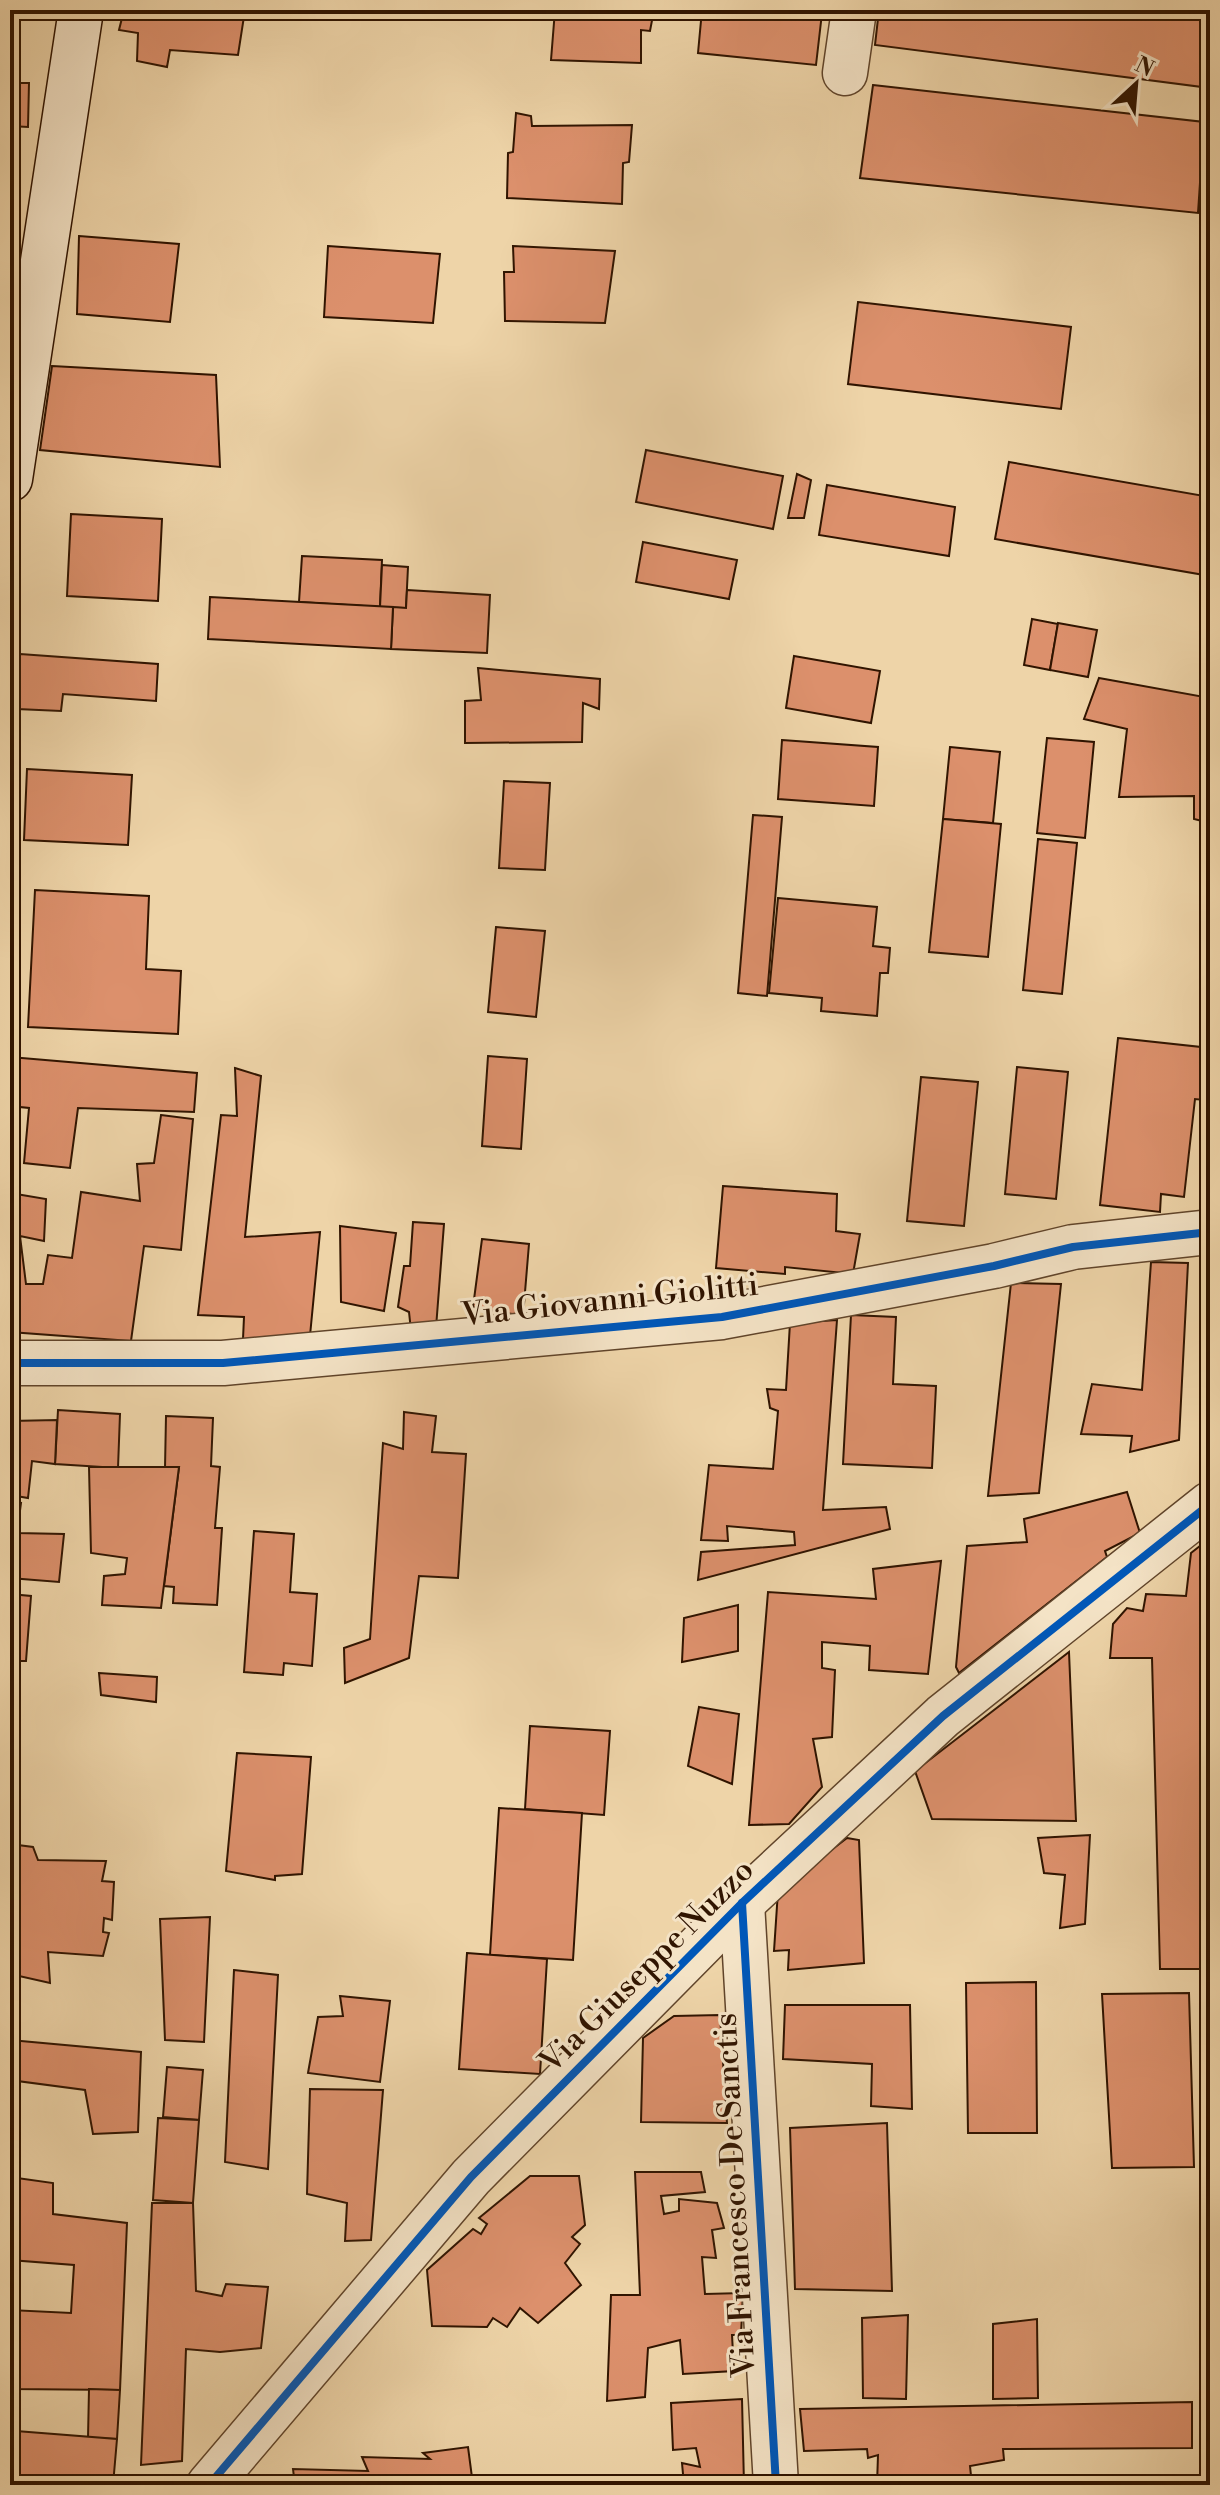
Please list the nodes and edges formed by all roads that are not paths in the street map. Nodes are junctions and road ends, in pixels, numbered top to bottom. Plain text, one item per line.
1 (81, 10) edge
2 (854, 10) edge
3 (845, 73) dead end
4 (10, 479) edge
5 (1210, 1232) edge
6 (10, 1363) edge
7 (1210, 1504) edge
8 (742, 1903) junction
9 (209, 2485) edge
10 (776, 2485) edge

1 - 4 street
2 - 3 street
5 - 6 street, Via Giovanni Giolitti
7 - 8 street, Via Giuseppe Nuzzo
8 - 9 street, Via Giuseppe Nuzzo
8 - 10 street, Via Francesco De Sanctis

